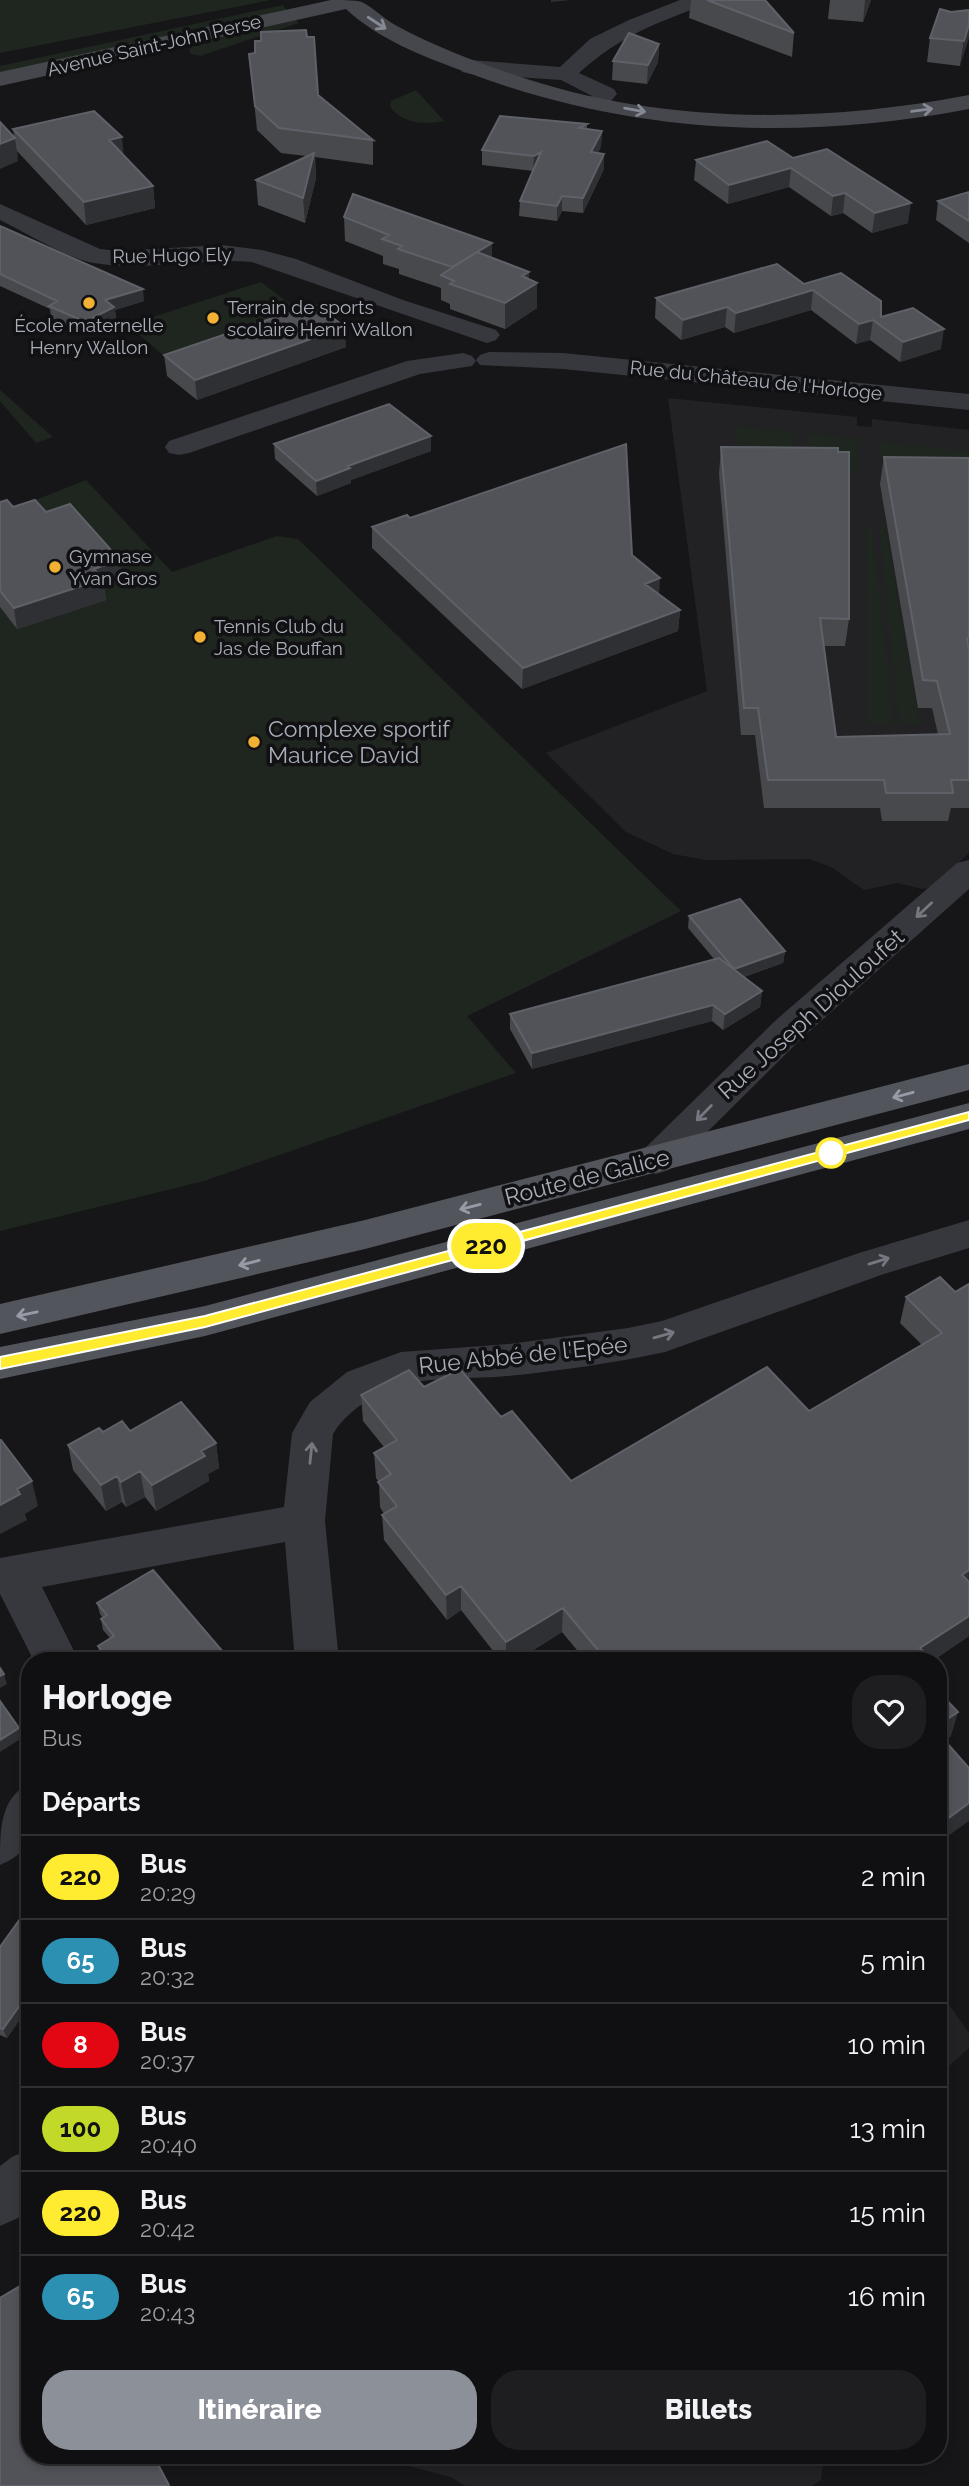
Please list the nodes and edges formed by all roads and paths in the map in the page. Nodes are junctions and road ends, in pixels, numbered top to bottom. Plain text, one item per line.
1 (290, 0) edge
2 (699, 0) edge
3 (349, 1) edge
4 (0, 63) edge
5 (470, 67) junction
6 (565, 74) junction
7 (0, 79) edge
8 (602, 99) junction
9 (969, 102) edge
10 (0, 211) edge
11 (427, 317) junction
12 (492, 345) junction
13 (453, 350) junction
14 (969, 402) edge
15 (179, 447) dead end
16 (969, 871) edge
17 (969, 1077) edge
18 (969, 1116) edge
19 (656, 1160) junction
20 (969, 1234) edge
21 (0, 1320) edge
22 (0, 1363) edge
23 (304, 1521) junction
24 (7, 1575) edge
25 (52, 1652) edge
26 (316, 1652) edge
27 (21, 1816) edge
28 (0, 1843) edge
29 (21, 2182) edge
30 (0, 2200) edge

1 - 4 main road, Avenue Saint-John Perse
2 - 6 street
3 -> 5 main road
3 - 7 main road, Avenue Saint-John Perse
5 - 6 street
5 - 8 main road
6 - 8 street
8 -> 9 main road
10 - 11 street, Rue Hugo Ely
11 - 12 street, Rue Hugo Ely
11 - 13 street, Rue Hugo Ely
12 - 13 street
12 - 14 street, Rue du Château de l'Horloge
13 - 15 street
16 -> 19 street, Rue Joseph Diouloufet
17 -> 19 main road, Route de Galice
18 - 22 main road, Route de Galice
19 -> 21 main road, Route de Galice
23 -> 20 street, Rue Abbé de l'Epée
23 - 24 street
23 - 26 street, Rue Abbé de l'Epée
24 - 25 street
27 - 28 street
29 - 30 street

